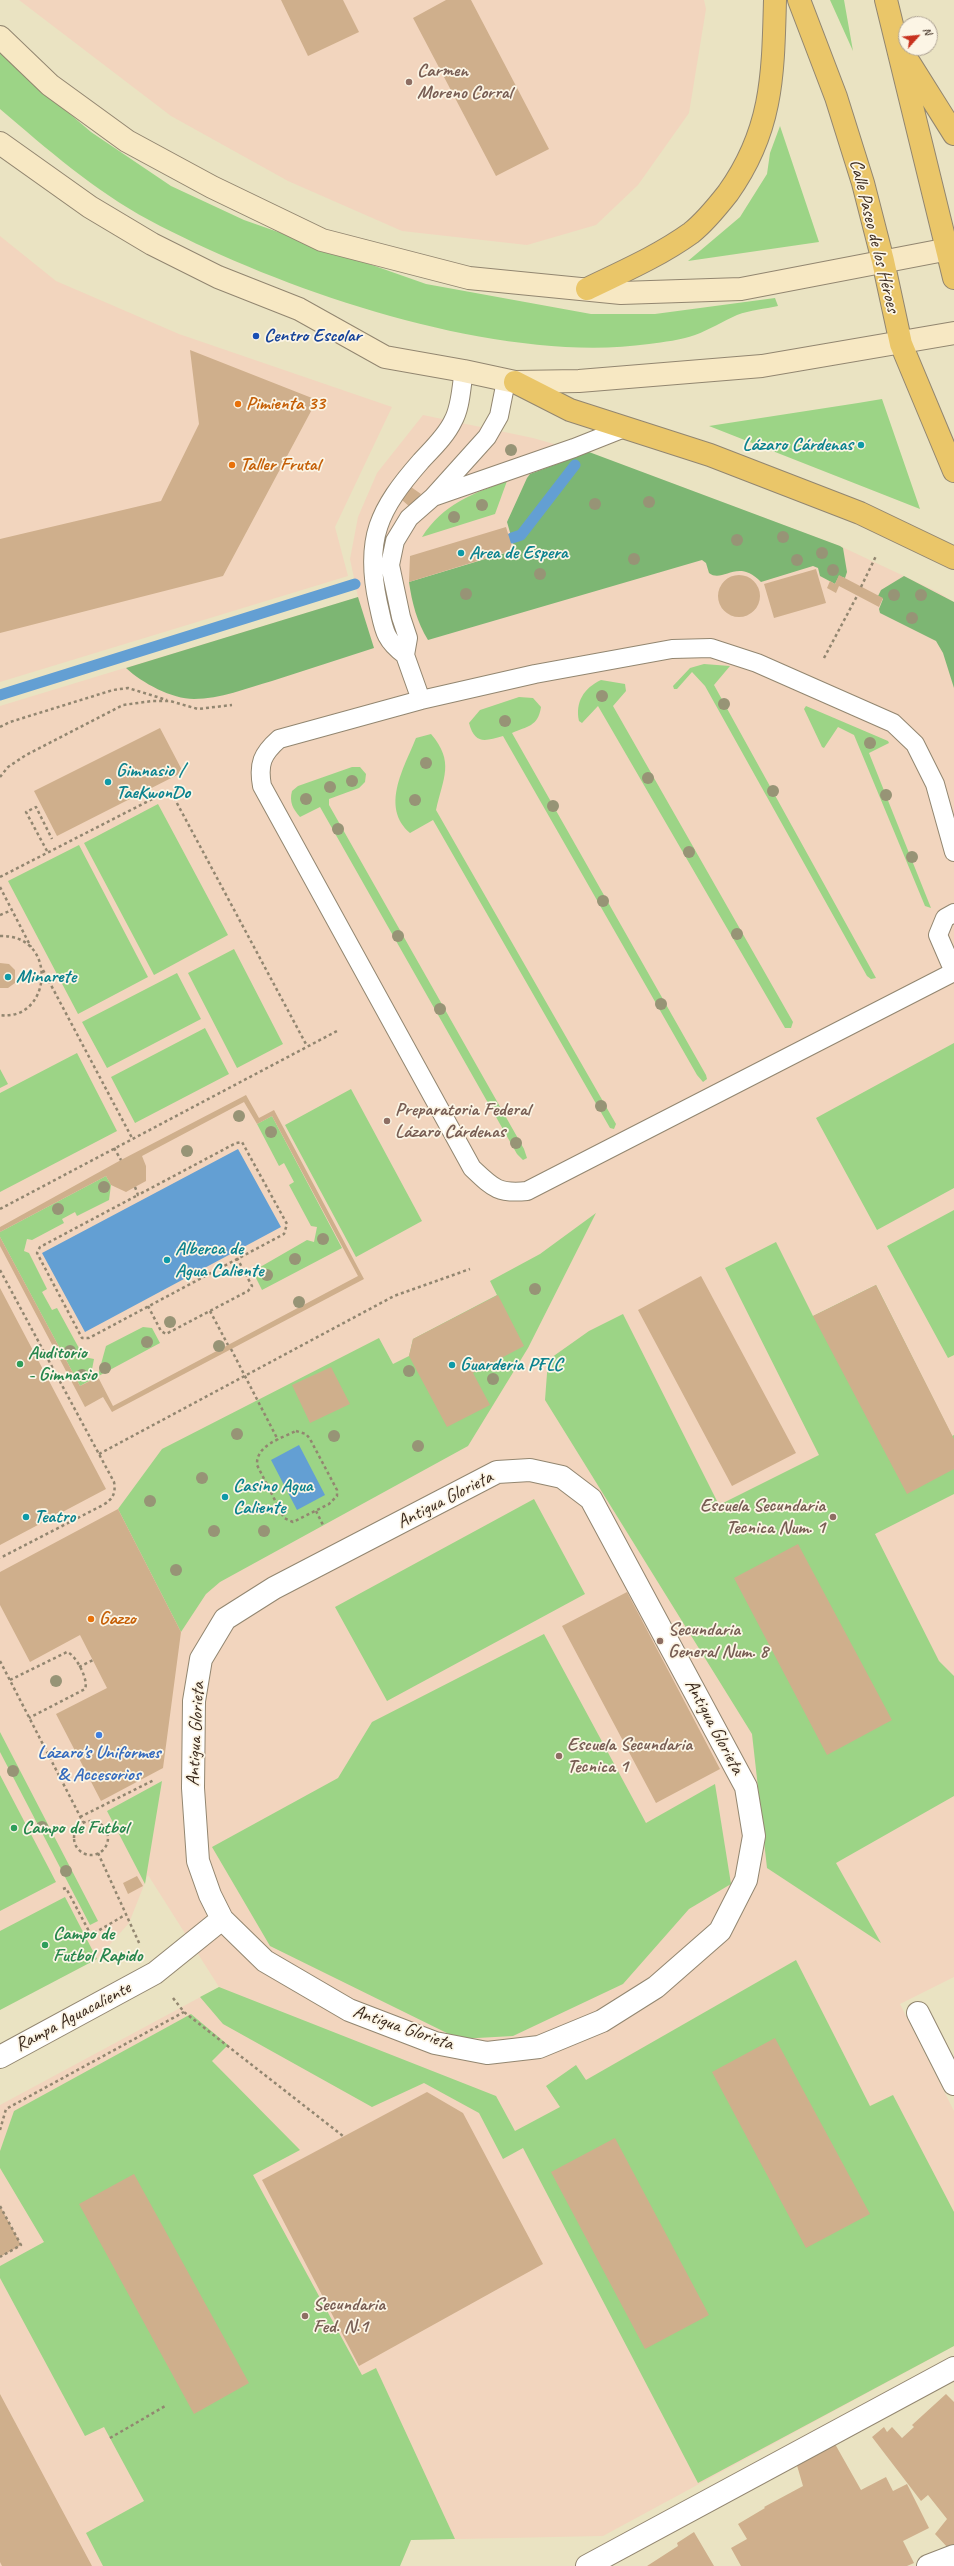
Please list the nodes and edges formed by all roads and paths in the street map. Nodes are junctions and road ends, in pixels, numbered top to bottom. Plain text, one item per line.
1 (775, 0) edge
2 (799, 0) edge
3 (886, 0) edge
4 (0, 36) edge
5 (893, 37) junction
6 (954, 134) edge
7 (0, 143) edge
8 (951, 249) edge
9 (883, 261) junction
10 (954, 278) edge
11 (587, 289) junction
12 (954, 333) edge
13 (901, 344) junction
14 (464, 371) junction
15 (511, 381) junction
16 (627, 428) junction
17 (954, 471) edge
18 (433, 497) junction
19 (878, 554) dead end
20 (954, 558) edge
21 (861, 587) dead end
22 (857, 596) dead end
23 (405, 655) junction
24 (824, 658) dead end
25 (421, 700) junction
26 (170, 701) junction
27 (232, 705) dead end
28 (0, 727) edge
29 (0, 777) edge
30 (52, 839) dead end
31 (47, 851) junction
32 (954, 852) edge
33 (0, 877) edge
34 (0, 887) edge
35 (12, 910) junction
36 (954, 913) edge
37 (0, 916) edge
38 (0, 936) edge
39 (31, 947) junction
40 (42, 970) junction
41 (954, 972) edge
42 (0, 1015) edge
43 (337, 1031) dead end
44 (307, 1046) junction
45 (132, 1138) junction
46 (114, 1148) junction
47 (121, 1160) dead end
48 (135, 1187) dead end
49 (138, 1195) junction
50 (0, 1209) edge
51 (237, 1258) junction
52 (470, 1269) dead end
53 (0, 1270) edge
54 (148, 1306) junction
55 (210, 1311) junction
56 (228, 1344) dead end
57 (231, 1349) dead end
58 (245, 1376) junction
59 (278, 1440) junction
60 (99, 1454) junction
61 (316, 1511) junction
62 (323, 1526) dead end
63 (0, 1558) edge
64 (93, 1660) dead end
65 (0, 1661) edge
66 (79, 1667) junction
67 (10, 1680) junction
68 (29, 1718) junction
69 (154, 1780) dead end
70 (80, 1817) junction
71 (83, 1822) junction
72 (98, 1853) junction
73 (63, 1889) dead end
74 (125, 1916) junction
75 (222, 1919) junction
76 (155, 1973) junction
77 (172, 1997) dead end
78 (184, 2012) junction
79 (918, 2013) dead end
80 (0, 2057) edge
81 (954, 2084) edge
82 (0, 2130) edge
83 (343, 2136) dead end
84 (0, 2206) edge
85 (0, 2257) edge
86 (954, 2368) edge
87 (167, 2405) dead end
88 (110, 2438) dead end
89 (954, 2556) edge
90 (587, 2566) edge
91 (928, 2566) edge

1 - 11 main road
2 - 9 main road, Calle Paseo de los Héroes
3 - 5 main road
4 - 11 main road
5 - 6 main road
5 - 8 main road
7 - 14 main road
8 - 9 main road
8 - 10 main road
9 - 11 main road
9 - 13 main road, Calle Paseo de los Héroes
12 - 13 main road
13 - 15 main road
13 - 17 main road, Calle Paseo de los Héroes
14 - 15 main road
14 - 23 lane
15 - 16 main road
15 - 18 lane
16 - 18 lane
16 - 20 main road
18 - 23 lane
19 - 21 path
22 - 24 path
23 - 25 lane
25 - 32 lane
25 - 41 lane
26 - 27 path
26 - 28 path
26 - 29 path
30 - 31 path
31 - 33 path
31 - 44 path
34 - 35 path
35 - 37 path
35 - 39 path
36 - 41 lane
38 - 39 path
39 - 40 path
40 - 42 path
40 - 45 path
43 - 44 path
44 - 45 path
45 - 46 path
46 - 47 path
46 - 50 path
48 - 49 path
49 - 51 path
49 - 54 path
51 - 54 path
51 - 55 path
52 - 58 path
53 - 60 path
54 - 55 path
55 - 56 path
57 - 58 path
58 - 59 path
58 - 60 path
59 - 61 path
59 - 61 path
60 - 63 path
61 - 62 path
64 - 66 path
65 - 67 path
66 - 67 path
66 - 68 path
67 - 68 path
68 - 70 path
69 - 70 path
70 - 71 path
71 - 72 path
71 - 72 path
72 - 74 path
73 - 74 path
74 - 76 path
75 - 75 street, Antigua Glorieta
75 - 76 street, Rampa Aguacaliente
76 - 80 street, Rampa Aguacaliente
77 - 78 path
78 - 82 path
78 - 83 path
79 - 81 street
84 - 85 path
86 - 90 street
87 - 88 path
89 - 91 street

